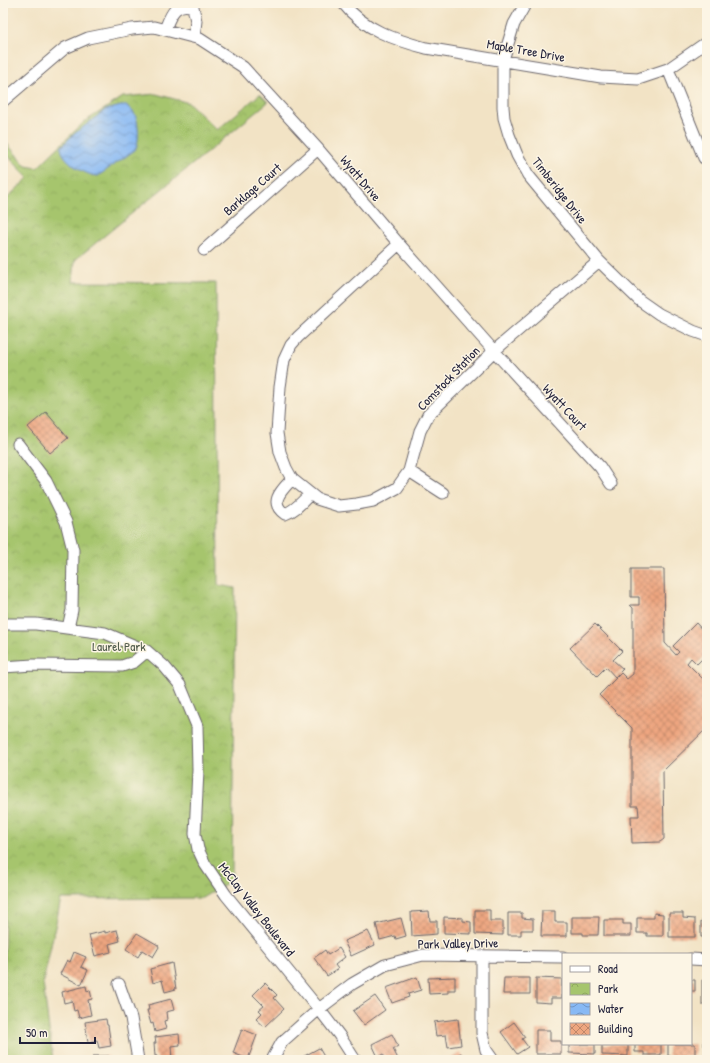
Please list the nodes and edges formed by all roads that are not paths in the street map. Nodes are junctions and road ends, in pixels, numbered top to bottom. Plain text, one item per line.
1 (343, 3) edge
2 (526, 3) edge
3 (165, 29) junction
4 (194, 37) junction
5 (707, 42) edge
6 (503, 60) junction
7 (668, 69) junction
8 (3, 101) edge
9 (318, 149) junction
10 (704, 158) dead end
11 (399, 244) junction
12 (204, 250) dead end
13 (599, 261) junction
14 (707, 336) edge
15 (494, 351) junction
16 (18, 444) dead end
17 (410, 471) junction
18 (292, 479) junction
19 (611, 484) dead end
20 (443, 493) dead end
21 (310, 494) junction
22 (3, 624) edge
23 (68, 628) junction
24 (147, 651) junction
25 (3, 667) edge
26 (482, 956) junction
27 (562, 958) edge
28 (692, 959) edge
29 (707, 960) edge
30 (119, 984) dead end
31 (319, 1009) junction
32 (138, 1060) edge
33 (272, 1060) edge
34 (355, 1060) edge
35 (494, 1060) edge

1 - 6 street, Maple Tree Drive
2 - 6 street, Timberidge Drive
3 - 4 street, Wyatt Drive
3 - 4 street
3 - 8 street, Wyatt Drive
4 - 9 street, Wyatt Drive
5 - 7 street, Maple Tree Drive
6 - 7 street, Maple Tree Drive
6 - 13 street, Timberidge Drive
7 - 10 street
9 - 11 street, Wyatt Drive
9 - 12 street, Barklage Court
11 - 15 street, Wyatt Drive
11 - 18 street, Comstock Station
13 - 14 street, Timberidge Drive
13 - 15 street, Comstock Station
15 - 17 street, Comstock Station
15 - 19 street, Wyatt Court
16 - 23 street
17 - 20 street
17 - 21 street, Comstock Station
18 - 21 street, Comstock Station
18 - 21 street
22 - 23 street, McClay Valley Boulevard
23 - 24 street, McClay Valley Boulevard
24 - 25 street
24 - 31 street, McClay Valley Boulevard
26 - 27 street, Park Valley Drive
26 - 31 street, Park Valley Drive
26 - 35 street
28 - 29 street
30 - 32 street
31 - 33 street, Park Valley Drive
31 - 34 street, McClay Valley Boulevard

